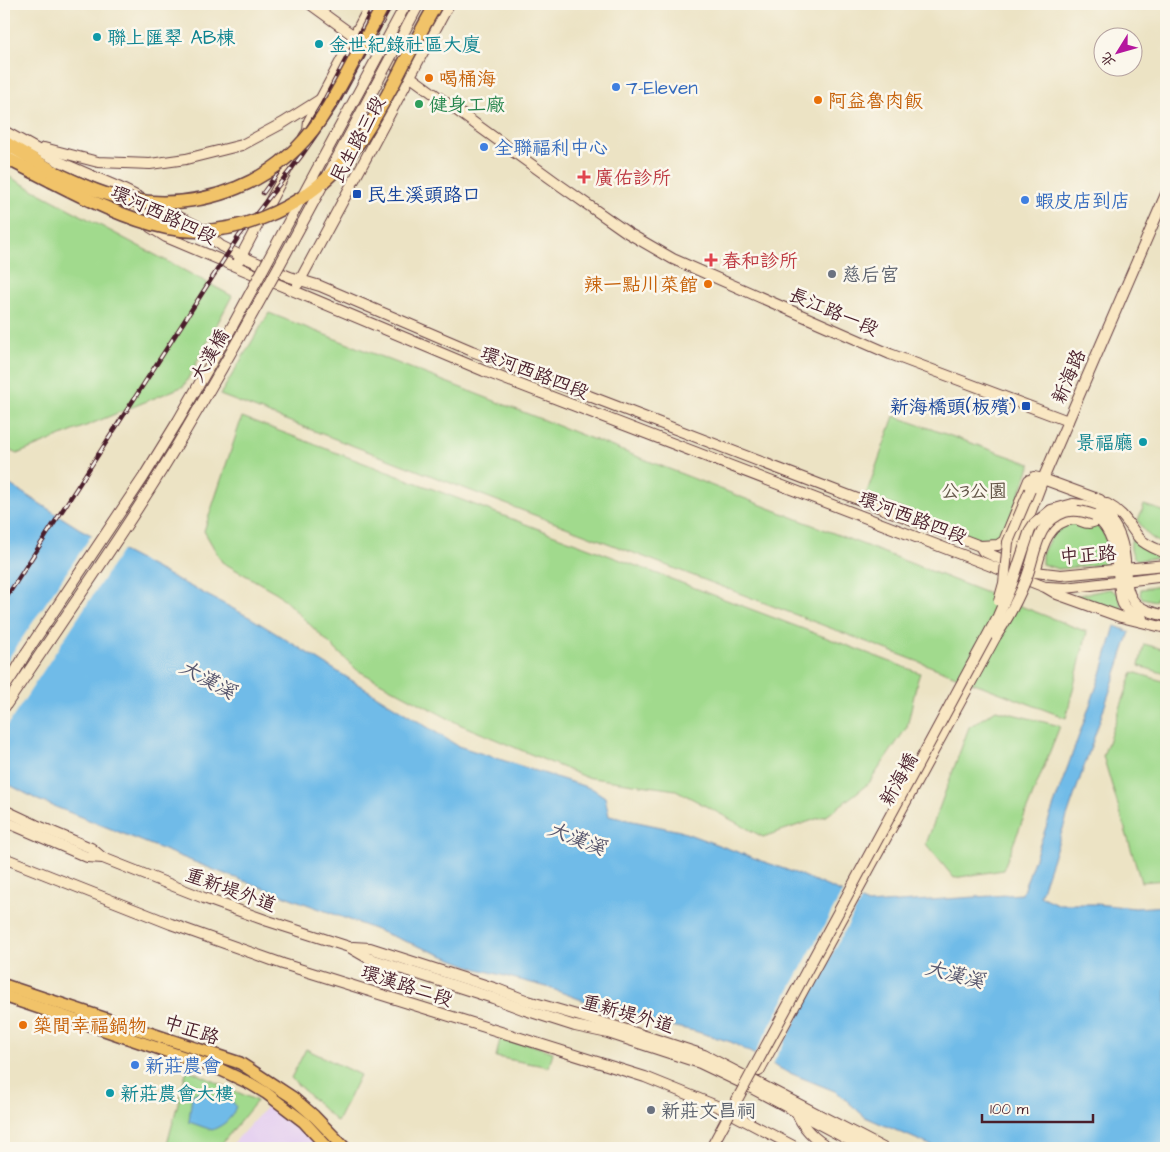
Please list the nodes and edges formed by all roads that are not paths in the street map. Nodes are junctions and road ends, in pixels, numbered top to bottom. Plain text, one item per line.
1 (310, 4) edge
2 (371, 4) edge
3 (379, 4) edge
4 (384, 4) edge
5 (406, 4) edge
6 (419, 4) edge
7 (436, 4) edge
8 (449, 4) edge
9 (357, 38) junction
10 (411, 76) junction
11 (321, 99) junction
12 (4, 131) edge
13 (308, 131) junction
14 (4, 142) edge
15 (28, 144) junction
16 (4, 148) edge
17 (4, 157) edge
18 (56, 176) junction
19 (1166, 194) edge
20 (221, 246) junction
21 (241, 256) junction
22 (236, 266) junction
23 (300, 280) junction
24 (296, 291) junction
25 (1068, 421) junction
26 (1039, 478) junction
27 (1100, 500) junction
28 (1097, 517) junction
29 (1113, 523) junction
30 (980, 546) junction
31 (1166, 554) edge
32 (1166, 565) edge
33 (1121, 569) junction
34 (1013, 570) junction
35 (1035, 572) junction
36 (1166, 576) edge
37 (1123, 581) junction
38 (1045, 587) junction
39 (1166, 616) edge
40 (1149, 623) junction
41 (1166, 628) edge
42 (988, 634) junction
43 (26, 653) junction
44 (4, 680) edge
45 (4, 691) edge
46 (4, 708) edge
47 (4, 810) edge
48 (4, 821) edge
49 (4, 858) edge
50 (102, 858) junction
51 (349, 947) junction
52 (4, 985) edge
53 (4, 996) edge
54 (798, 1113) junction
55 (328, 1148) edge
56 (345, 1148) edge
57 (711, 1148) edge
58 (718, 1148) edge
59 (797, 1148) edge
60 (830, 1148) edge
61 (864, 1148) edge
62 (883, 1148) edge

1 - 9 street, 長江路一段
2 - 9 street
3 - 9 street
4 - 18 highway, bridge
5 - 43 street, 大漢橋, bridge
6 - 46 street, 大漢橋, bridge
7 - 17 highway, bridge
8 - 10 street, 民生路三段
9 - 10 street, 長江路一段
9 - 11 street
9 - 13 street
10 - 23 street, 民生路三段
10 - 25 street, 長江路一段
11 - 13 street
11 - 15 street
12 - 15 street, 環河西路四段
13 - 21 street
14 - 18 highway
15 - 20 street, 環河西路四段
16 - 18 highway
18 - 20 street, 環河西路四段
18 - 22 street, 環河西路四段
19 - 25 street, 新海路
20 - 21 street, 環河西路四段
21 - 22 street
21 - 23 street, 環河西路四段
22 - 24 street, 環河西路四段
23 - 24 street, 民生路三段
23 - 30 street, 環河西路四段
24 - 34 street, 環河西路四段
25 - 26 street, 新海路
26 - 27 street
26 - 30 street
26 - 34 street, 新海路
26 - 42 street, bridge
27 - 29 street
27 - 31 street
28 - 33 street
28 - 35 street
28 - 58 street, 新海橋, bridge
29 - 33 street
29 - 42 street, 新海橋, bridge
30 - 34 street, 環河西路四段
32 - 33 street, 中正路
33 - 35 street, 中正路
33 - 37 street
34 - 35 street, 中正路
34 - 38 street
36 - 37 street, 中正路
37 - 38 street, 中正路
37 - 39 street
37 - 40 street
38 - 40 street
40 - 41 street
42 - 57 street, 新海橋, bridge
43 - 44 street
43 - 45 street, 大漢橋
47 - 50 street, 重新堤外道
48 - 50 street, 重新堤外道
49 - 59 street, 環漢路二段
50 - 51 street, 重新堤外道
51 - 54 street, 重新堤外道
51 - 62 street, 重新堤外道
52 - 56 main road, 中正路
53 - 55 main road, 中正路
54 - 60 street
54 - 61 street, 重新堤外道

